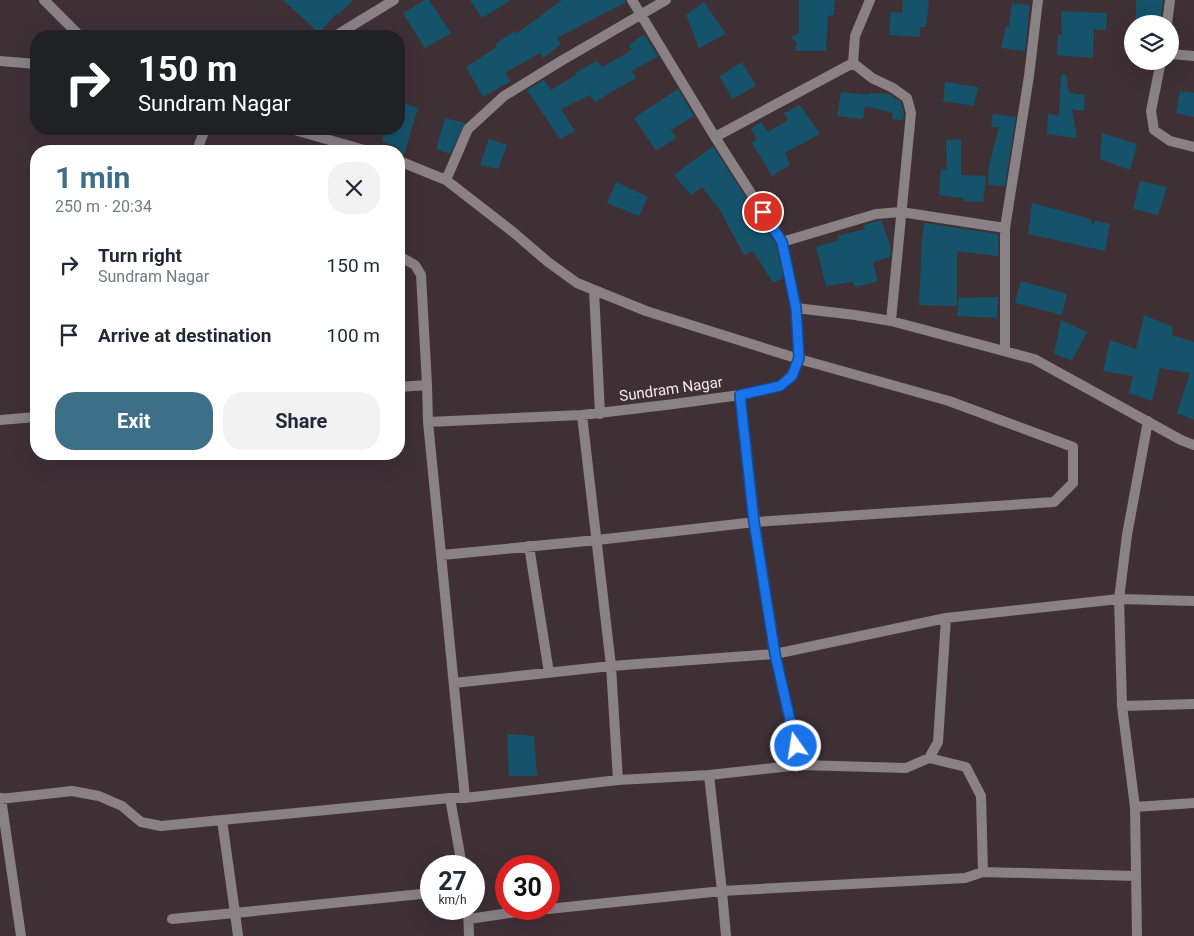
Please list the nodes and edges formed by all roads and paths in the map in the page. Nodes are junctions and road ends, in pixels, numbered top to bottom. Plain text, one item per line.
1 (44, 0) edge
2 (394, 0) edge
3 (632, 0) edge
4 (666, 0) edge
5 (870, 0) edge
6 (1038, 0) edge
7 (1170, 0) edge
8 (640, 15) junction
9 (1168, 15) edge
10 (74, 30) edge
11 (345, 30) edge
12 (1179, 55) edge
13 (1194, 56) edge
14 (0, 61) edge
15 (30, 64) edge
16 (853, 64) junction
17 (1159, 70) edge
18 (312, 135) edge
19 (715, 137) junction
20 (347, 145) edge
21 (1194, 147) edge
22 (405, 163) edge
23 (446, 180) junction
24 (901, 212) junction
25 (1006, 228) junction
26 (782, 242) junction
27 (405, 259) edge
28 (594, 290) junction
29 (796, 308) junction
30 (890, 321) junction
31 (1006, 351) junction
32 (799, 358) junction
33 (427, 385) junction
34 (405, 387) edge
35 (740, 395) junction
36 (600, 414) junction
37 (582, 415) junction
38 (30, 418) edge
39 (0, 420) edge
40 (1148, 421) junction
41 (428, 422) junction
42 (1194, 445) edge
43 (754, 522) junction
44 (597, 540) junction
45 (529, 546) junction
46 (442, 555) junction
47 (1119, 599) junction
48 (1194, 602) edge
49 (946, 618) junction
50 (775, 654) junction
51 (611, 666) junction
52 (549, 673) junction
53 (454, 684) junction
54 (1194, 704) edge
55 (1122, 706) junction
56 (929, 758) junction
57 (800, 765) junction
58 (709, 774) junction
59 (618, 780) junction
60 (0, 798) edge
61 (450, 798) junction
62 (465, 798) junction
63 (1194, 803) edge
64 (1135, 807) junction
65 (222, 820) junction
66 (460, 855) edge
67 (983, 872) junction
68 (1136, 876) junction
69 (722, 891) junction
70 (420, 894) edge
71 (235, 913) junction
72 (485, 914) edge
73 (172, 919) dead end
74 (468, 920) edge
75 (21, 936) edge
76 (238, 936) edge
77 (469, 936) edge
78 (726, 936) edge
79 (1137, 936) edge

1 - 10 street
2 - 11 street
3 - 8 street
4 - 8 street
5 - 16 street
6 - 25 street
7 - 9 street
8 - 19 street
8 - 23 street
12 - 13 street
14 - 15 street
16 - 19 street
16 - 24 street
17 - 21 street
18 - 20 street
19 - 26 street
22 - 23 street
23 - 28 street
24 - 25 street
24 - 26 street
24 - 30 street
25 - 31 street
26 - 29 street
27 - 33 street
28 - 32 street
28 - 36 street
29 - 30 street
29 - 32 street
30 - 31 street
31 - 40 street
32 - 35 street, Sundram Nagar
32 - 43 street
33 - 34 street
33 - 41 street
35 - 36 street, Sundram Nagar
35 - 43 street
36 - 37 street, Sundram Nagar
37 - 41 street, Sundram Nagar
37 - 44 street
38 - 39 street
40 - 42 street
40 - 47 street
41 - 46 street
43 - 44 street
43 - 50 street
44 - 45 street
44 - 51 street
45 - 46 street
45 - 52 street
46 - 53 street
47 - 48 street
47 - 49 street
47 - 55 street
49 - 50 street
49 - 56 street
50 - 51 street
50 - 57 street
51 - 52 street
51 - 59 street
52 - 53 street
53 - 62 street
54 - 55 street
55 - 64 street
56 - 57 street
56 - 67 street
57 - 58 street
58 - 59 street
58 - 69 street
59 - 62 street
60 - 65 street
60 - 75 street
61 - 62 street
61 - 65 street
61 - 66 street
63 - 64 street
64 - 68 street
65 - 71 street
67 - 68 street
67 - 69 street
68 - 79 street
69 - 72 street
69 - 78 street
70 - 71 street
71 - 73 street
71 - 76 street
74 - 77 street

